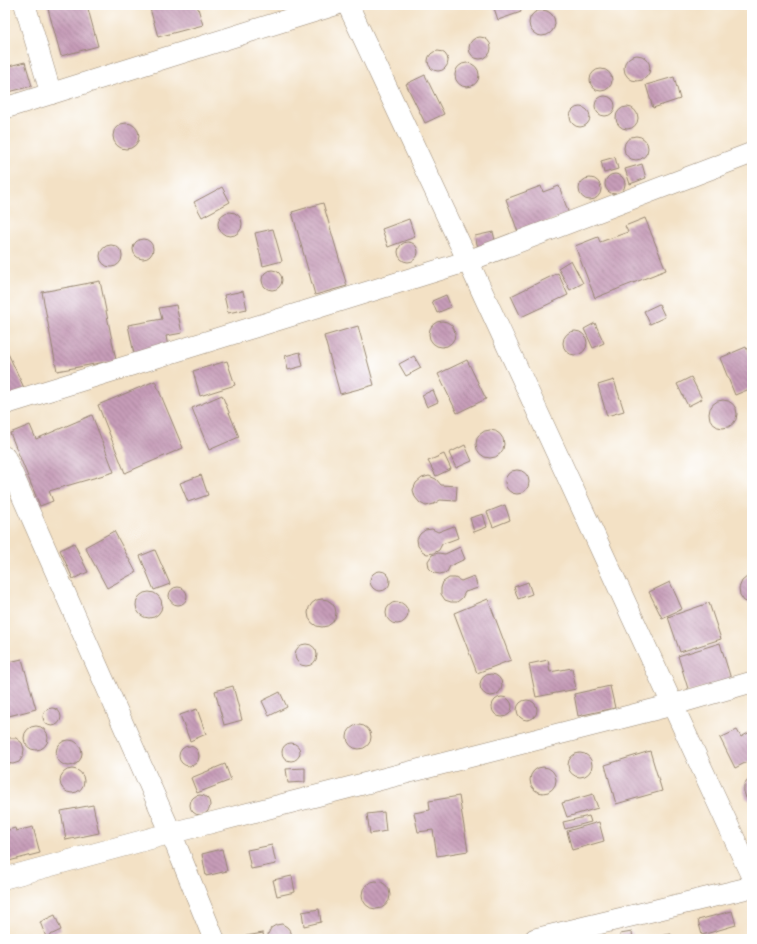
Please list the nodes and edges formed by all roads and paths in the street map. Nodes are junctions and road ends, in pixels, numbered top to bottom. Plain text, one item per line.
1 (26, 5) edge
2 (335, 5) edge
3 (348, 5) edge
4 (51, 94) junction
5 (5, 108) edge
6 (752, 153) edge
7 (468, 261) junction
8 (5, 404) edge
9 (5, 457) edge
10 (752, 682) edge
11 (672, 705) junction
12 (171, 833) junction
13 (5, 878) edge
14 (752, 878) edge
15 (752, 887) edge
16 (214, 939) edge
17 (535, 939) edge

1 - 4 street
2 - 4 street
3 - 7 street
4 - 5 street
6 - 7 street
7 - 8 street
7 - 11 street
9 - 12 street
10 - 11 street
11 - 12 street
11 - 14 street
12 - 13 street
12 - 16 street
15 - 17 street

